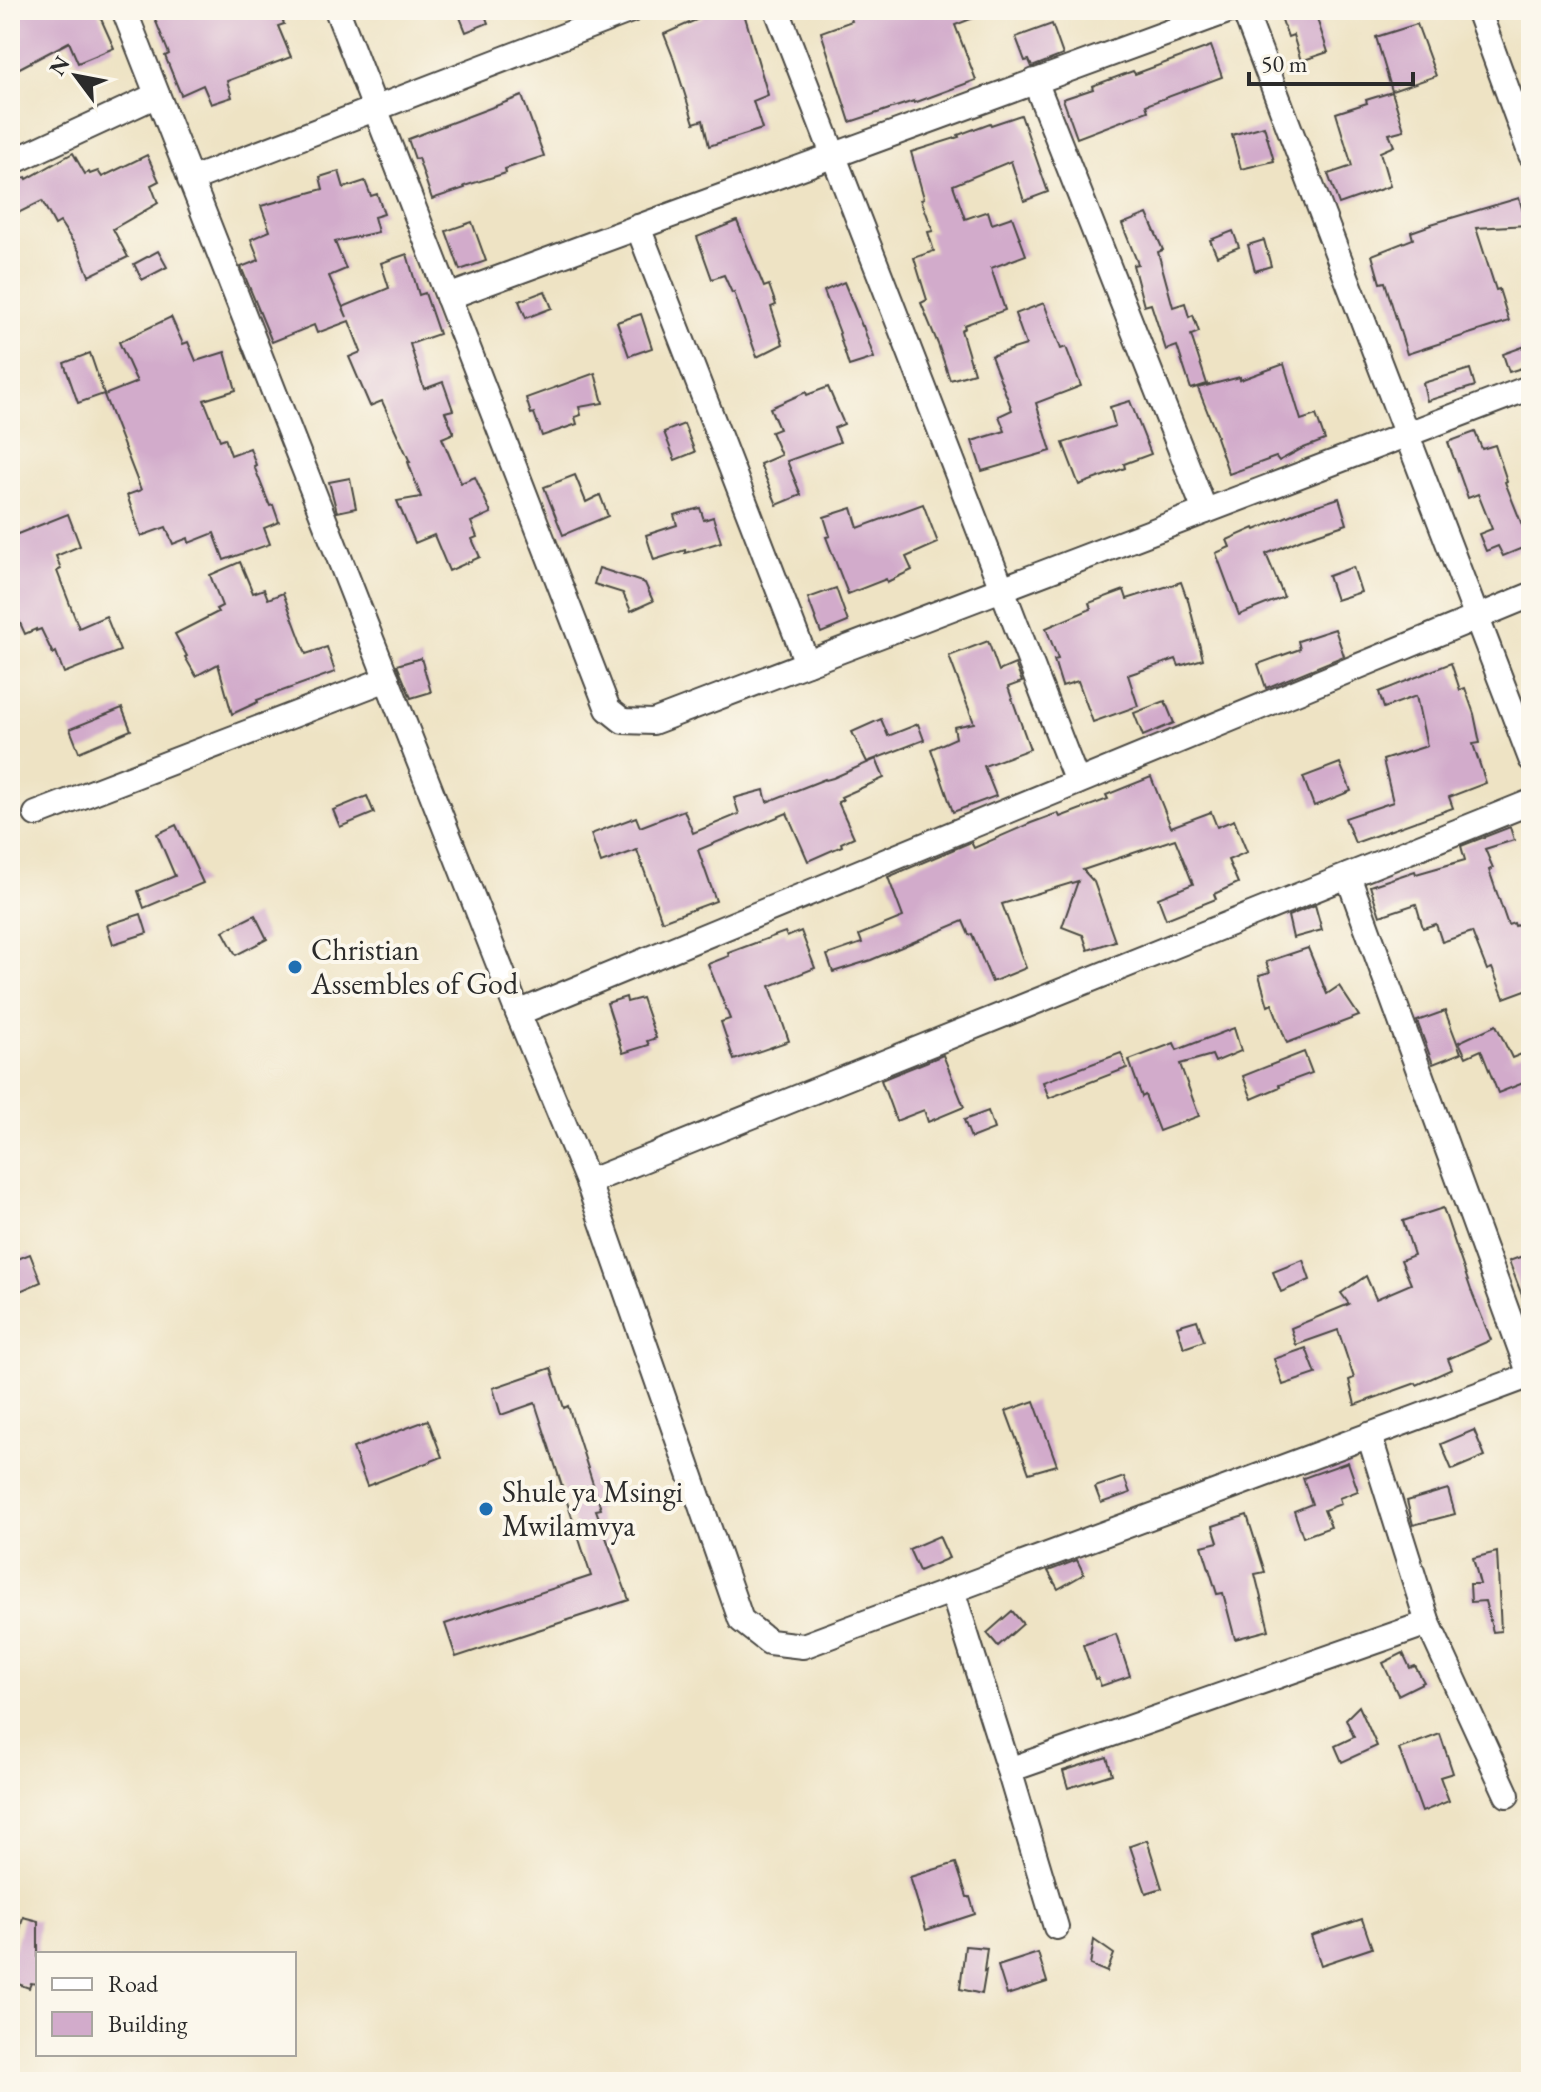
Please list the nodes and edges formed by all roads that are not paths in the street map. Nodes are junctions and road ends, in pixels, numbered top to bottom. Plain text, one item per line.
1 (124, 10) edge
2 (337, 10) edge
3 (631, 10) edge
4 (777, 10) edge
5 (1230, 10) edge
6 (1244, 10) edge
7 (1478, 10) edge
8 (1035, 81) junction
9 (157, 95) junction
10 (375, 109) junction
11 (834, 155) junction
12 (1531, 155) edge
13 (10, 163) edge
14 (190, 180) junction
15 (638, 227) junction
16 (448, 297) junction
17 (1531, 387) edge
18 (1407, 434) junction
19 (1205, 511) junction
20 (1002, 589) junction
21 (1531, 595) edge
22 (1477, 617) junction
23 (807, 663) junction
24 (387, 679) junction
25 (1531, 759) edge
26 (1077, 782) junction
27 (1531, 802) edge
28 (36, 814) dead end
29 (1348, 876) junction
30 (518, 1013) junction
31 (588, 1182) junction
32 (1531, 1375) edge
33 (1369, 1435) junction
34 (952, 1590) junction
35 (1428, 1623) junction
36 (1009, 1770) junction
37 (1507, 1795) dead end
38 (1056, 1927) dead end

1 - 9 street
2 - 10 street
3 - 10 street
4 - 11 street
5 - 8 street
6 - 18 street
7 - 12 street
8 - 11 street
8 - 19 street
9 - 13 street
9 - 14 street
10 - 14 street
10 - 16 street
11 - 15 street
11 - 20 street
14 - 24 street
15 - 16 street
15 - 23 street
16 - 23 street
17 - 18 street
18 - 19 street
18 - 22 street
19 - 20 street
20 - 23 street
20 - 26 street
21 - 22 street
22 - 25 street
22 - 26 street
24 - 28 street
24 - 30 street
26 - 30 street
27 - 29 street
29 - 31 street
29 - 32 street
30 - 31 street
31 - 34 street
32 - 33 street
33 - 34 street
33 - 35 street
34 - 36 street
35 - 36 street
35 - 37 street
36 - 38 street

